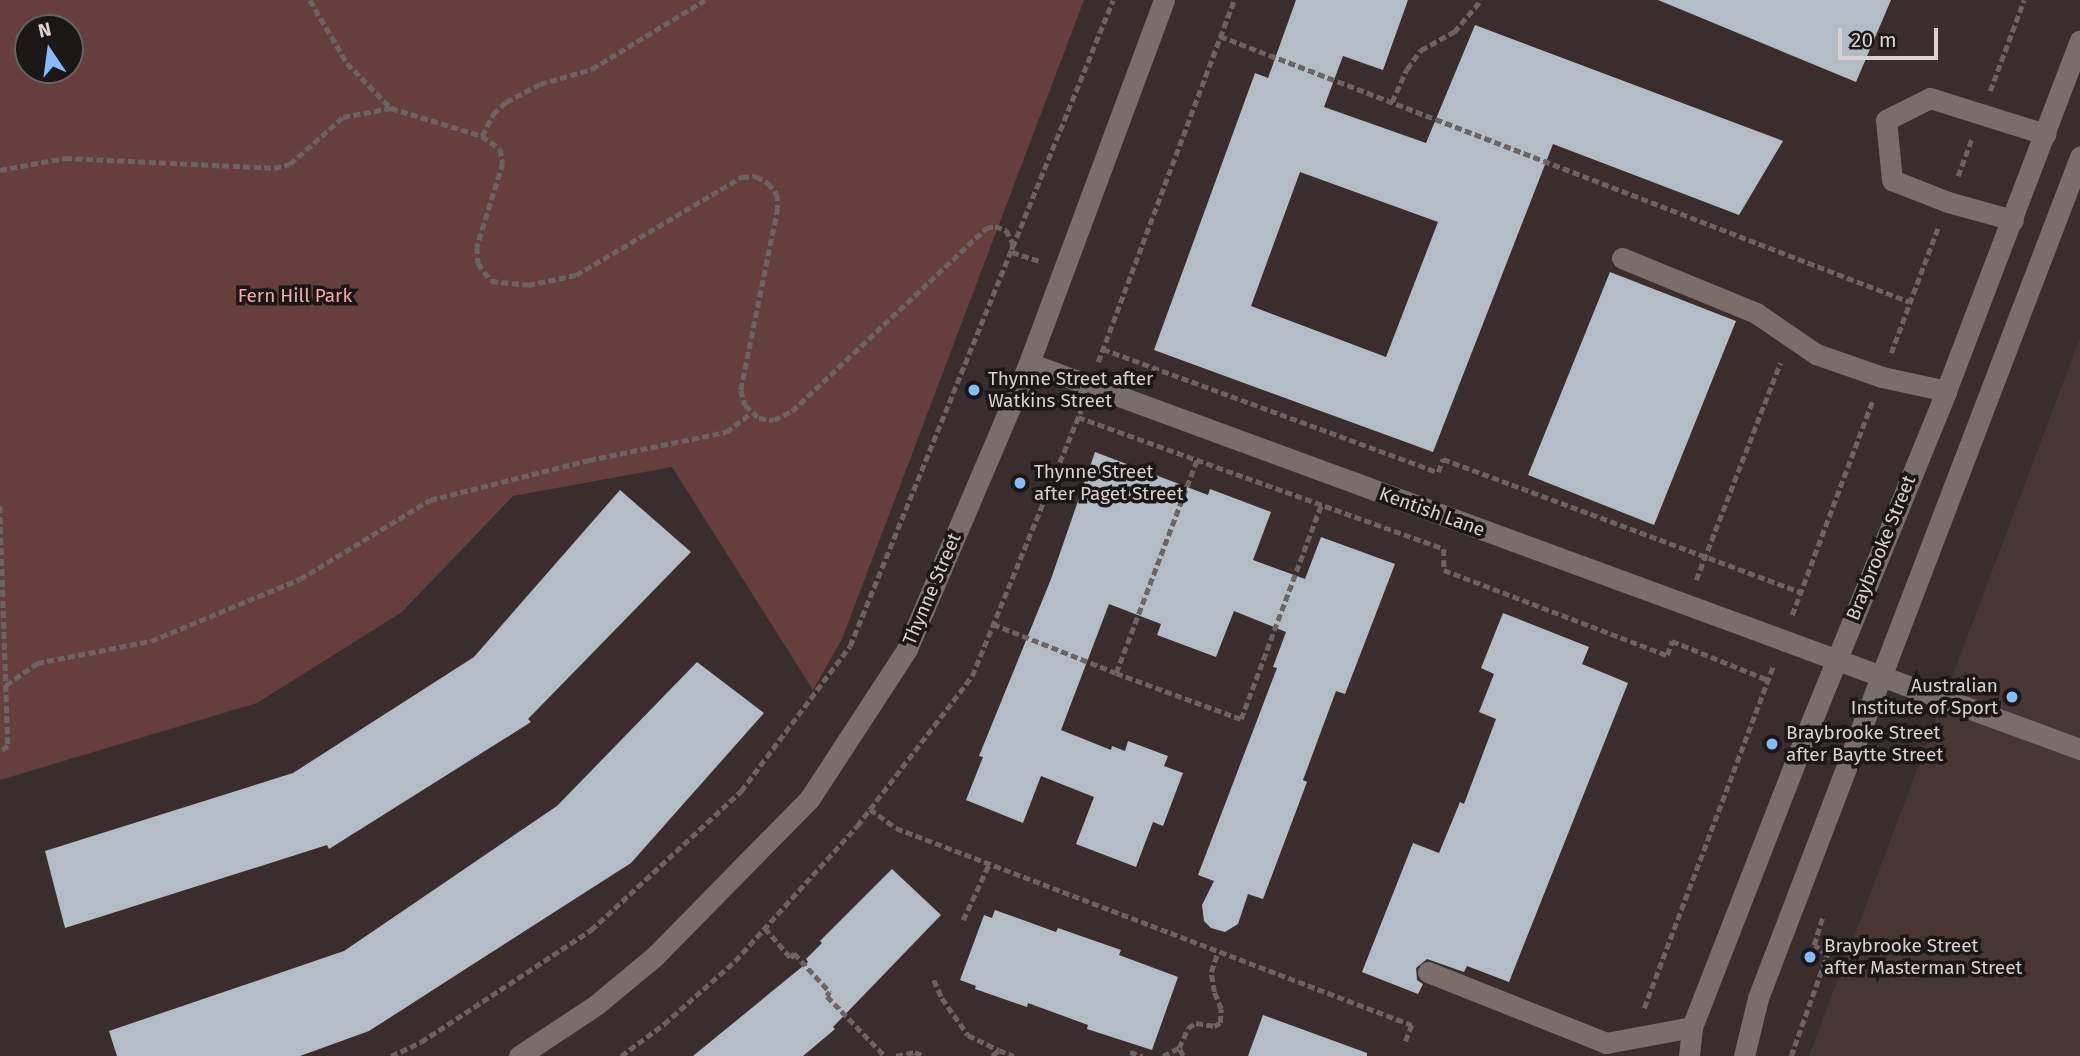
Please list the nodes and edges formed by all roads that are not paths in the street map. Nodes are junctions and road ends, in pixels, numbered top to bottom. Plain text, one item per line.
1 (1164, 0) edge
2 (2080, 41) edge
3 (2045, 134) junction
4 (2080, 157) edge
5 (2012, 220) junction
6 (1622, 258) dead end
7 (1029, 363) junction
8 (1946, 391) junction
9 (1835, 661) junction
10 (1881, 677) junction
11 (2080, 749) edge
12 (1428, 972) dead end
13 (1692, 1027) junction
14 (519, 1056) edge
15 (1689, 1056) edge
16 (1744, 1056) edge

1 - 7 street, Thynne Street
2 - 3 street, Braybrooke Street
3 - 5 street, Braybrooke Street
3 - 5 street
4 - 10 street
5 - 8 street, Braybrooke Street
6 - 8 street
7 - 9 street, Kentish Lane
7 - 14 street, Thynne Street
8 - 9 street, Braybrooke Street
9 - 10 street, Kentish Lane
9 - 13 street, Braybrooke Street
10 - 11 street, Kentish Lane
10 - 16 street
12 - 13 street
13 - 15 street, Braybrooke Street

